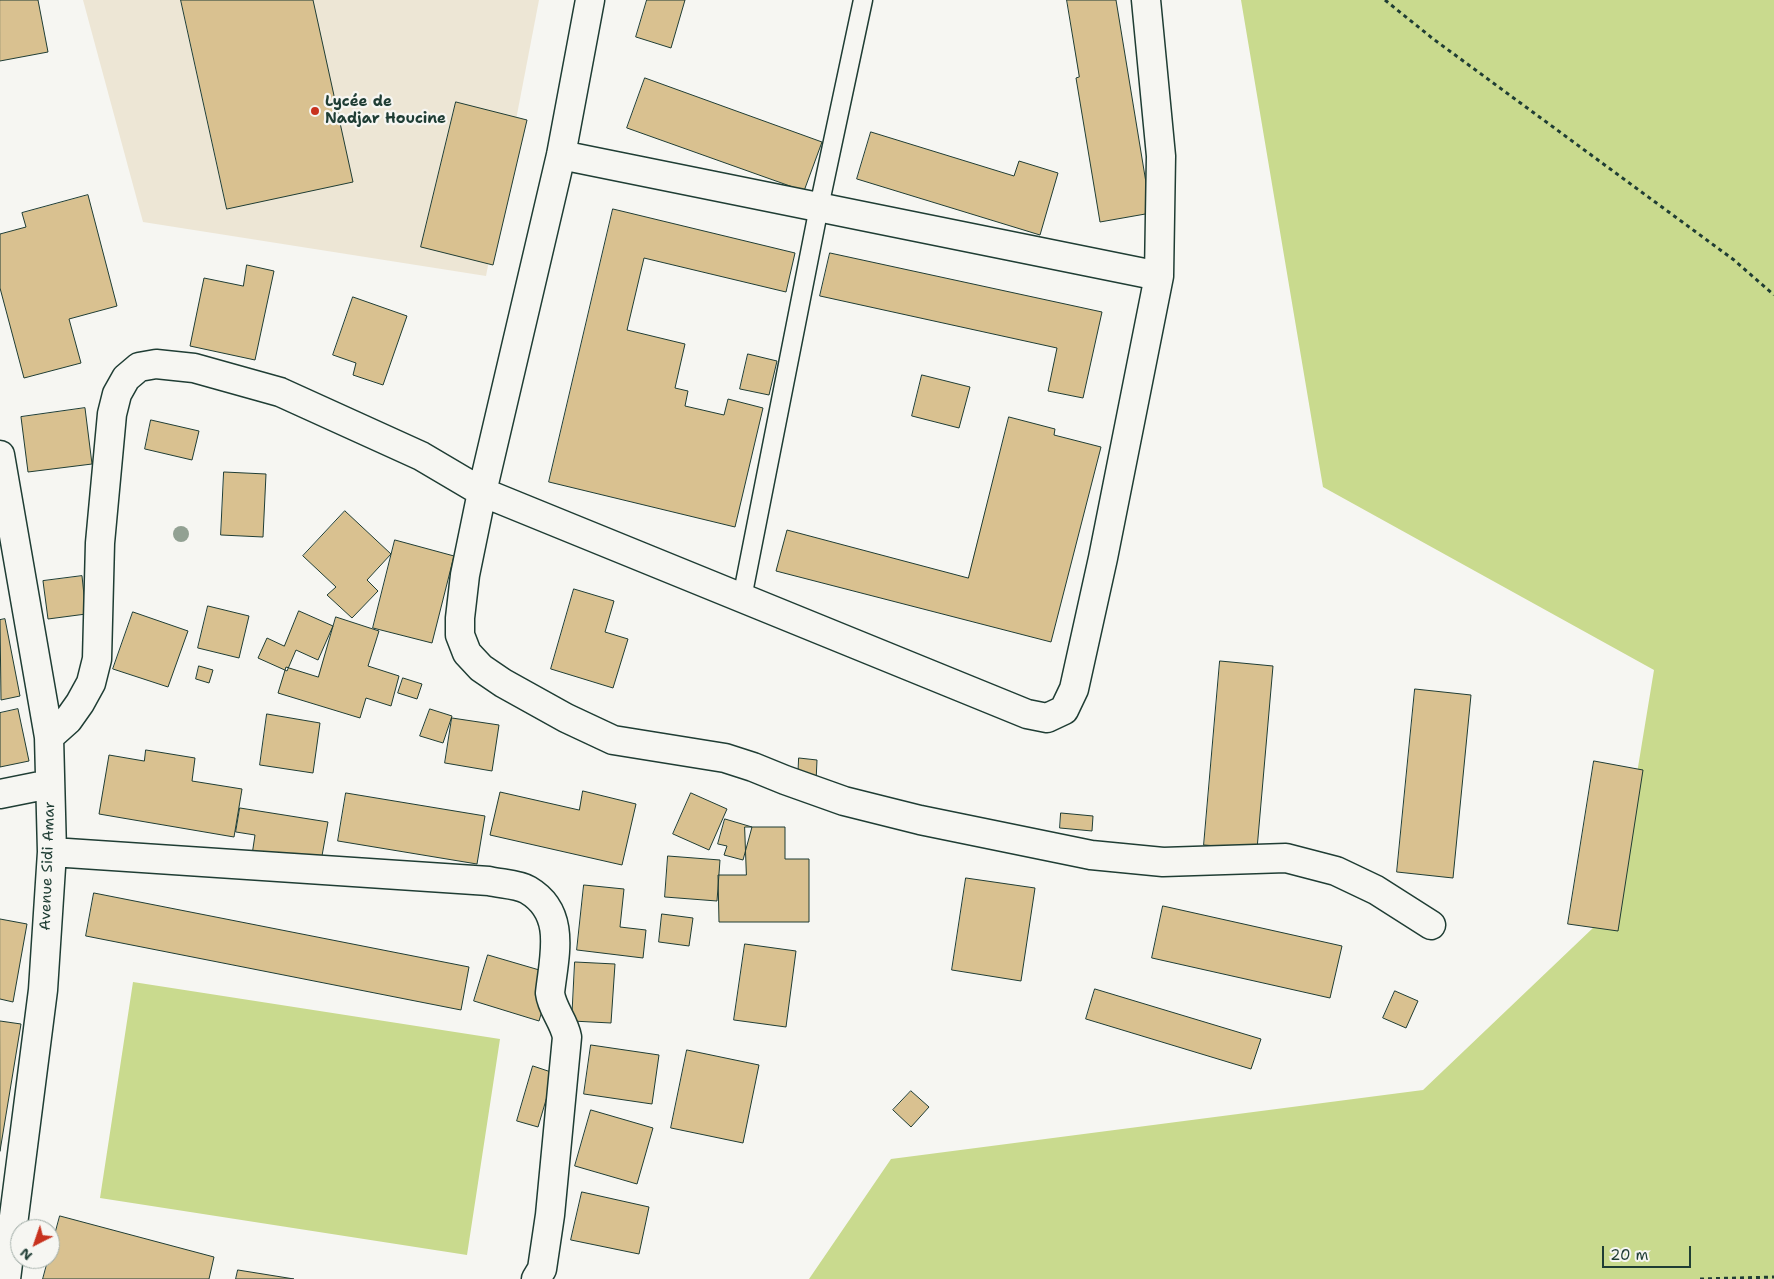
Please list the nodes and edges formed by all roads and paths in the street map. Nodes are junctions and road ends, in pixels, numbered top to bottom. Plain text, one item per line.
1 (590, 0) edge
2 (863, 0) edge
3 (1146, 0) edge
4 (1385, 0) edge
5 (561, 154) junction
6 (818, 207) junction
7 (1159, 276) junction
8 (1774, 295) edge
9 (0, 455) edge
10 (482, 492) junction
11 (742, 598) junction
12 (49, 737) junction
13 (50, 784) junction
14 (0, 794) edge
15 (52, 852) junction
16 (1431, 925) dead end
17 (1774, 1277) edge
18 (6, 1279) edge
19 (536, 1279) edge
20 (1700, 1279) edge

1 - 5 street
2 - 6 lane
3 - 7 street
4 - 8 path
5 - 6 street
5 - 10 street
6 - 7 street
6 - 11 lane
7 - 11 street
9 - 12 street, Avenue Sidi Amar
10 - 11 street
10 - 12 street
10 - 16 street
12 - 13 street, Avenue Sidi Amar
13 - 14 street
13 - 15 street, Avenue Sidi Amar
15 - 18 street, Avenue Sidi Amar
15 - 19 street
17 - 20 path

